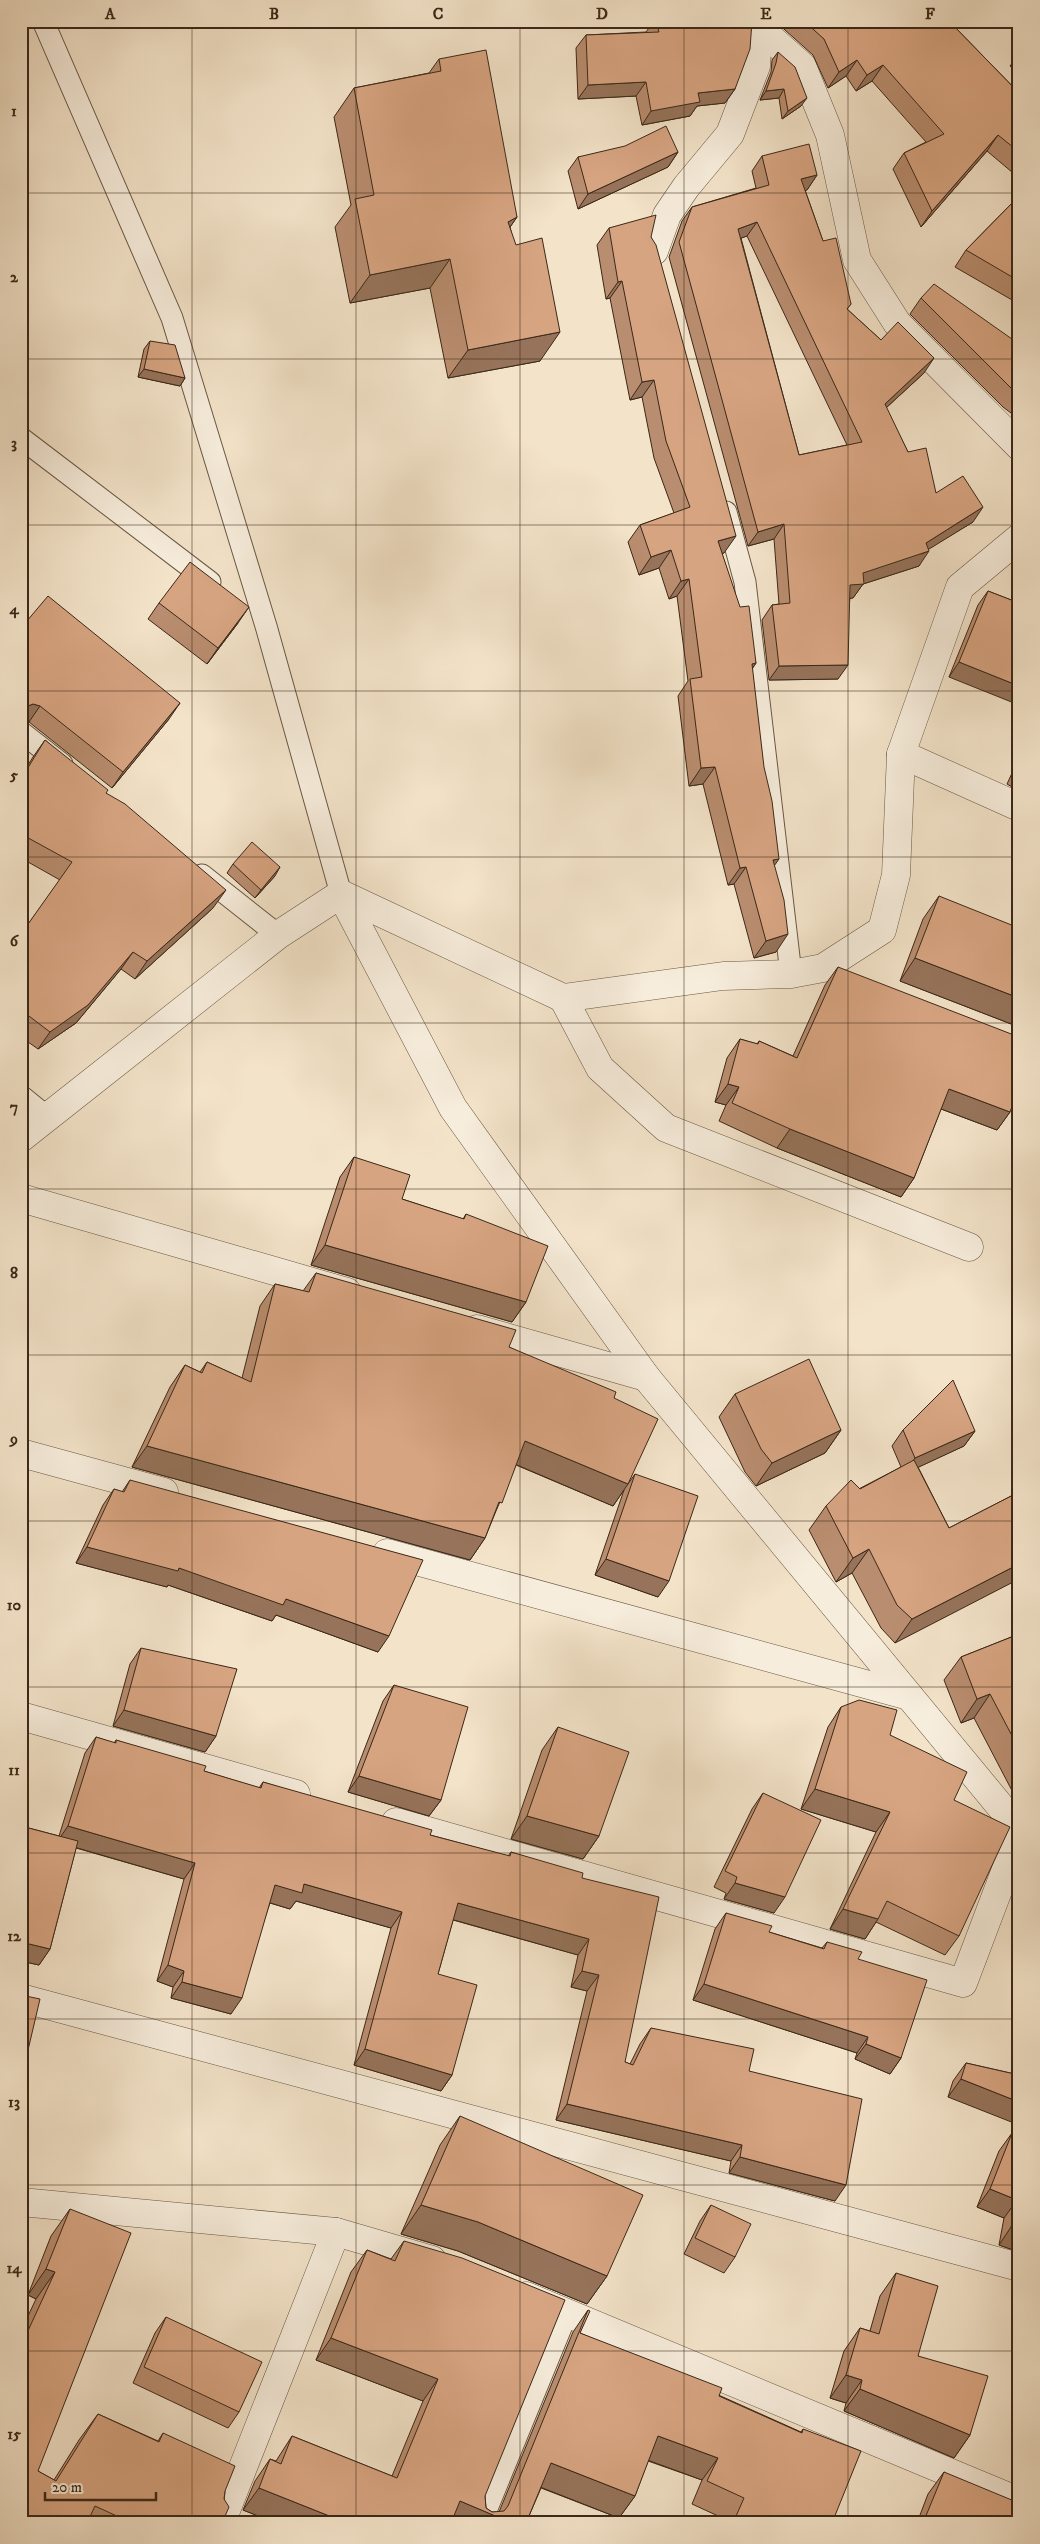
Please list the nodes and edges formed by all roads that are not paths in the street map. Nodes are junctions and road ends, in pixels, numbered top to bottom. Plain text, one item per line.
1 (43, 21) edge
2 (759, 24) edge
3 (657, 261) edge
4 (21, 438) edge
5 (1019, 446) edge
6 (722, 497) edge
7 (1019, 538) edge
8 (266, 626) junction
9 (21, 732) edge
10 (901, 754) junction
11 (74, 774) edge
12 (1019, 807) edge
13 (187, 863) edge
14 (340, 894) junction
15 (278, 935) junction
16 (823, 968) junction
17 (791, 974) junction
18 (851, 979) edge
19 (563, 998) junction
20 (21, 1096) edge
21 (48, 1118) junction
22 (21, 1138) edge
23 (21, 1198) edge
24 (969, 1247) dead end
25 (367, 1298) edge
26 (454, 1322) edge
27 (646, 1377) junction
28 (21, 1453) edge
29 (184, 1497) edge
30 (365, 1547) edge
31 (909, 1696) junction
32 (21, 1716) edge
33 (319, 1801) edge
34 (367, 1814) edge
35 (1019, 1829) edge
36 (1019, 1835) edge
37 (21, 1998) edge
38 (21, 2202) edge
39 (336, 2232) junction
40 (452, 2265) edge
41 (1019, 2268) edge
42 (505, 2288) edge
43 (567, 2313) junction
44 (1006, 2496) edge
45 (220, 2523) edge
46 (481, 2523) edge

1 - 8 lane
2 - 3 street
2 - 5 street
4 - 8 lane
6 - 17 lane
7 - 10 street
8 - 14 lane
9 - 11 lane
10 - 12 street
10 - 16 street
13 - 15 lane
14 - 15 street
14 - 19 street
14 - 27 street
15 - 21 street
16 - 17 street
16 - 18 street
17 - 19 street
19 - 24 street
20 - 21 lane
21 - 22 street
23 - 25 street
26 - 27 street
27 - 31 street
28 - 29 street
30 - 31 street
31 - 35 street
32 - 33 street
34 - 36 street
37 - 41 street
38 - 39 street
39 - 40 street
39 - 45 street
42 - 43 street
43 - 44 street
43 - 46 lane

